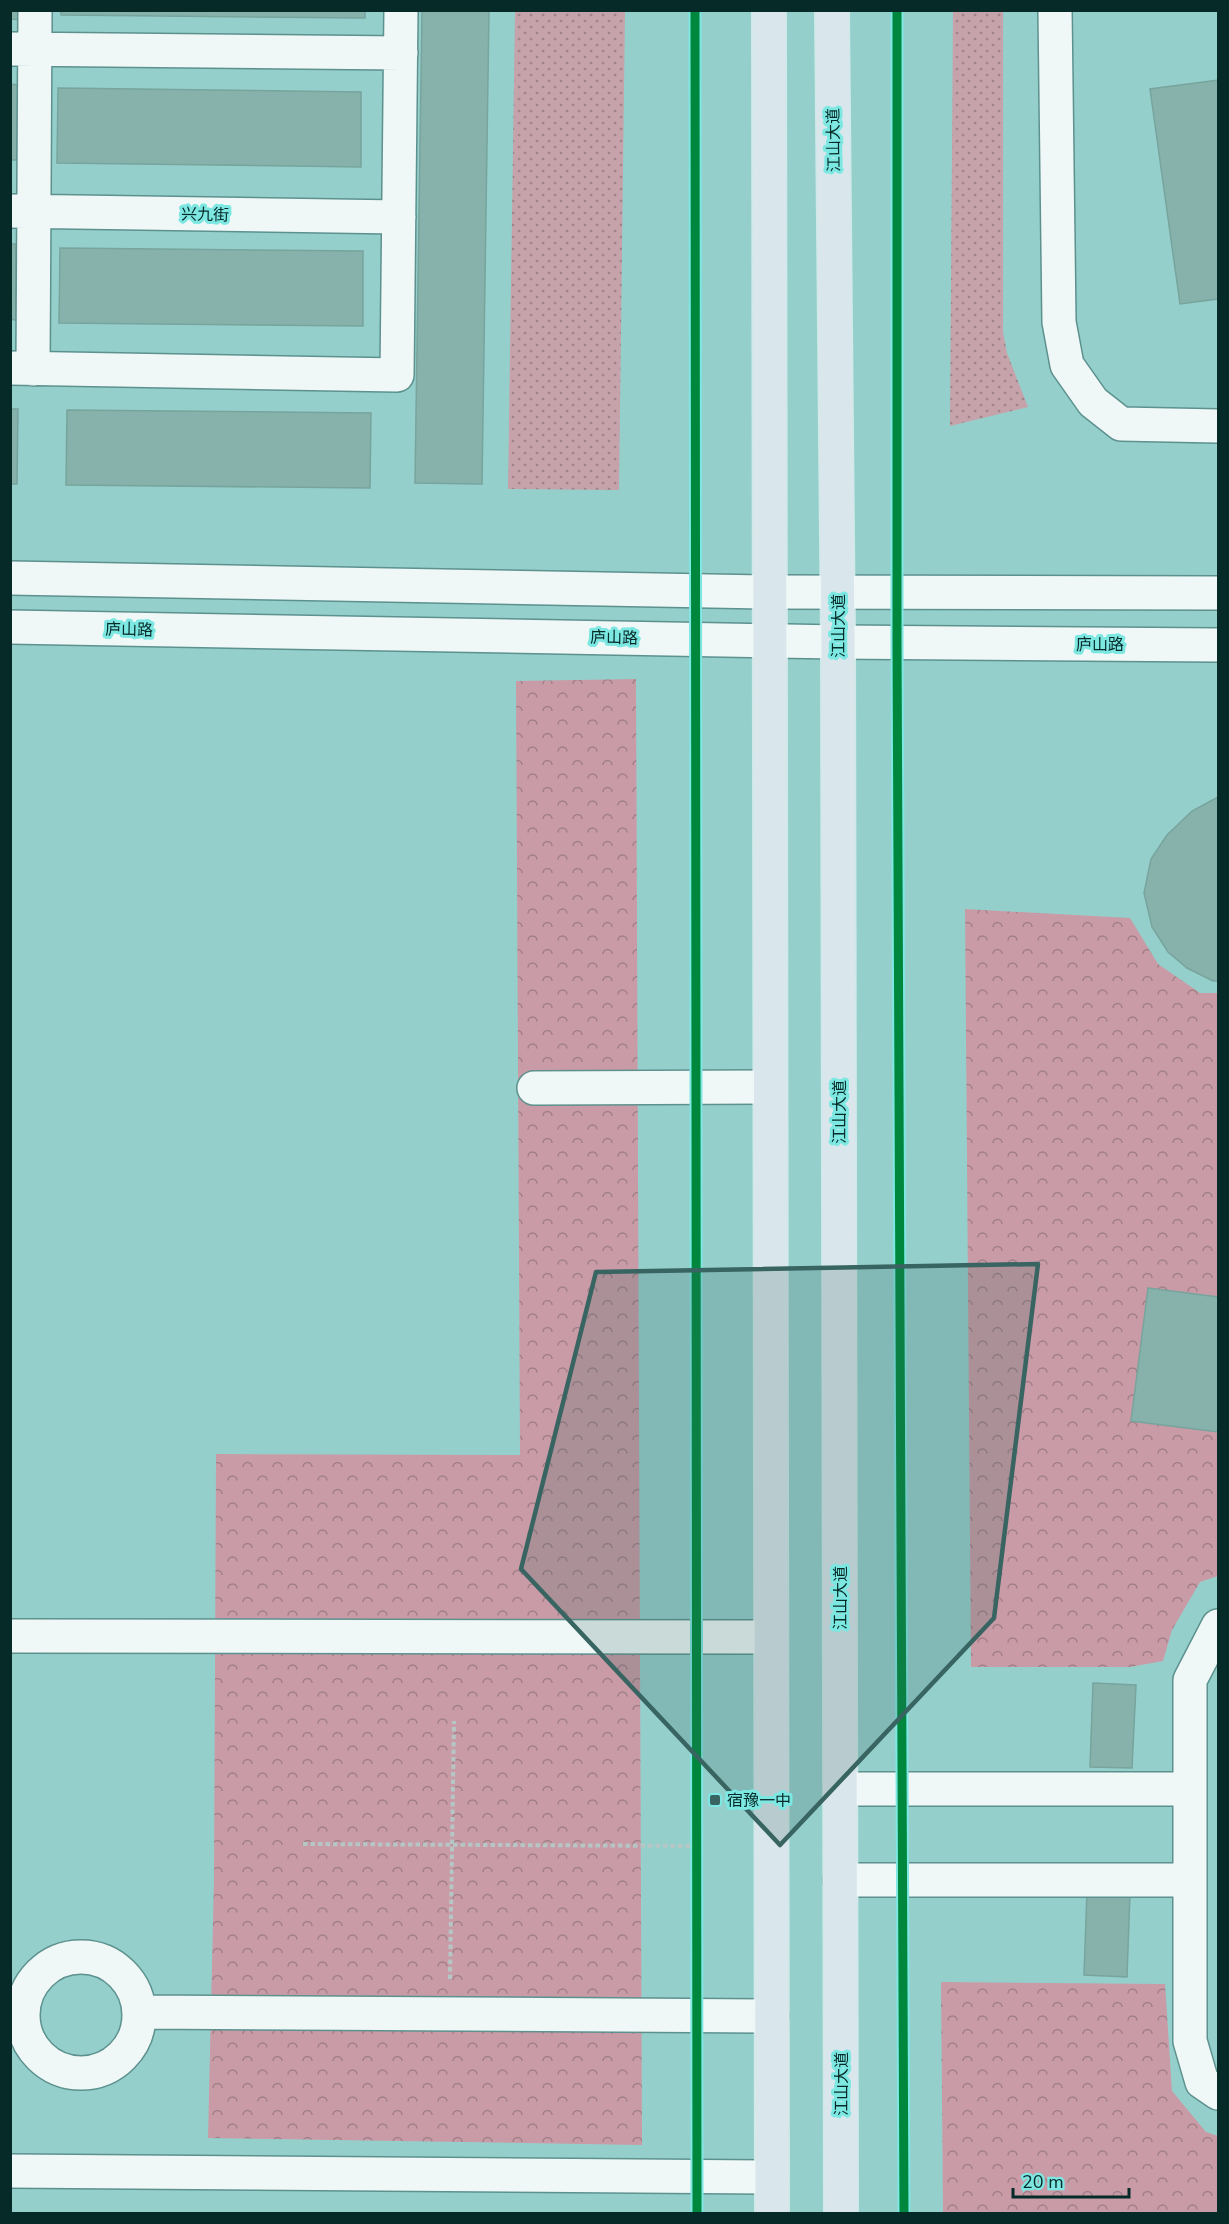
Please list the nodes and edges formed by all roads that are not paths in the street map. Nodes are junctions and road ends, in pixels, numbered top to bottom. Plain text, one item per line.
1 (35, 10) edge
2 (401, 10) edge
3 (769, 10) edge
4 (832, 10) edge
5 (1055, 10) edge
6 (23, 49) edge
7 (401, 53) junction
8 (22, 211) edge
9 (399, 217) junction
10 (22, 368) edge
11 (1218, 426) edge
12 (10, 578) edge
13 (769, 592) junction
14 (837, 593) junction
15 (1218, 593) edge
16 (10, 627) edge
17 (769, 640) junction
18 (838, 642) junction
19 (1218, 645) edge
20 (770, 1087) junction
21 (534, 1088) dead end
22 (1218, 1626) edge
23 (10, 1636) edge
24 (771, 1637) junction
25 (840, 1790) junction
26 (1190, 1790) junction
27 (840, 1880) junction
28 (1190, 1880) junction
29 (10, 1969) edge
30 (46, 1969) junction
31 (139, 2012) junction
32 (772, 2016) junction
33 (1218, 2093) edge
34 (10, 2171) edge
35 (772, 2177) junction
36 (772, 2214) edge
37 (841, 2214) edge

1 - 6 street
2 - 7 street
3 - 13 main road
4 - 14 main road, 江山大道
5 - 11 street
6 - 7 street
6 - 8 street
7 - 9 street
8 - 9 street, 兴九街
8 - 10 street
9 - 10 street
12 - 13 street
13 - 14 street
13 - 17 main road
14 - 15 street
14 - 18 main road, 江山大道
16 - 17 street, 庐山路
17 - 18 street, 庐山路
17 - 20 main road
18 - 19 street, 庐山路
18 - 25 main road, 江山大道
20 - 21 street
20 - 24 main road
22 - 26 street
23 - 24 street
24 - 32 main road
25 - 26 street
25 - 27 main road, 江山大道
26 - 28 street
27 - 28 street
27 - 37 main road, 江山大道
28 - 33 street
29 - 30 street
30 - 31 street
30 - 31 street
31 - 32 street
32 - 35 main road
34 - 35 street
35 - 36 main road

